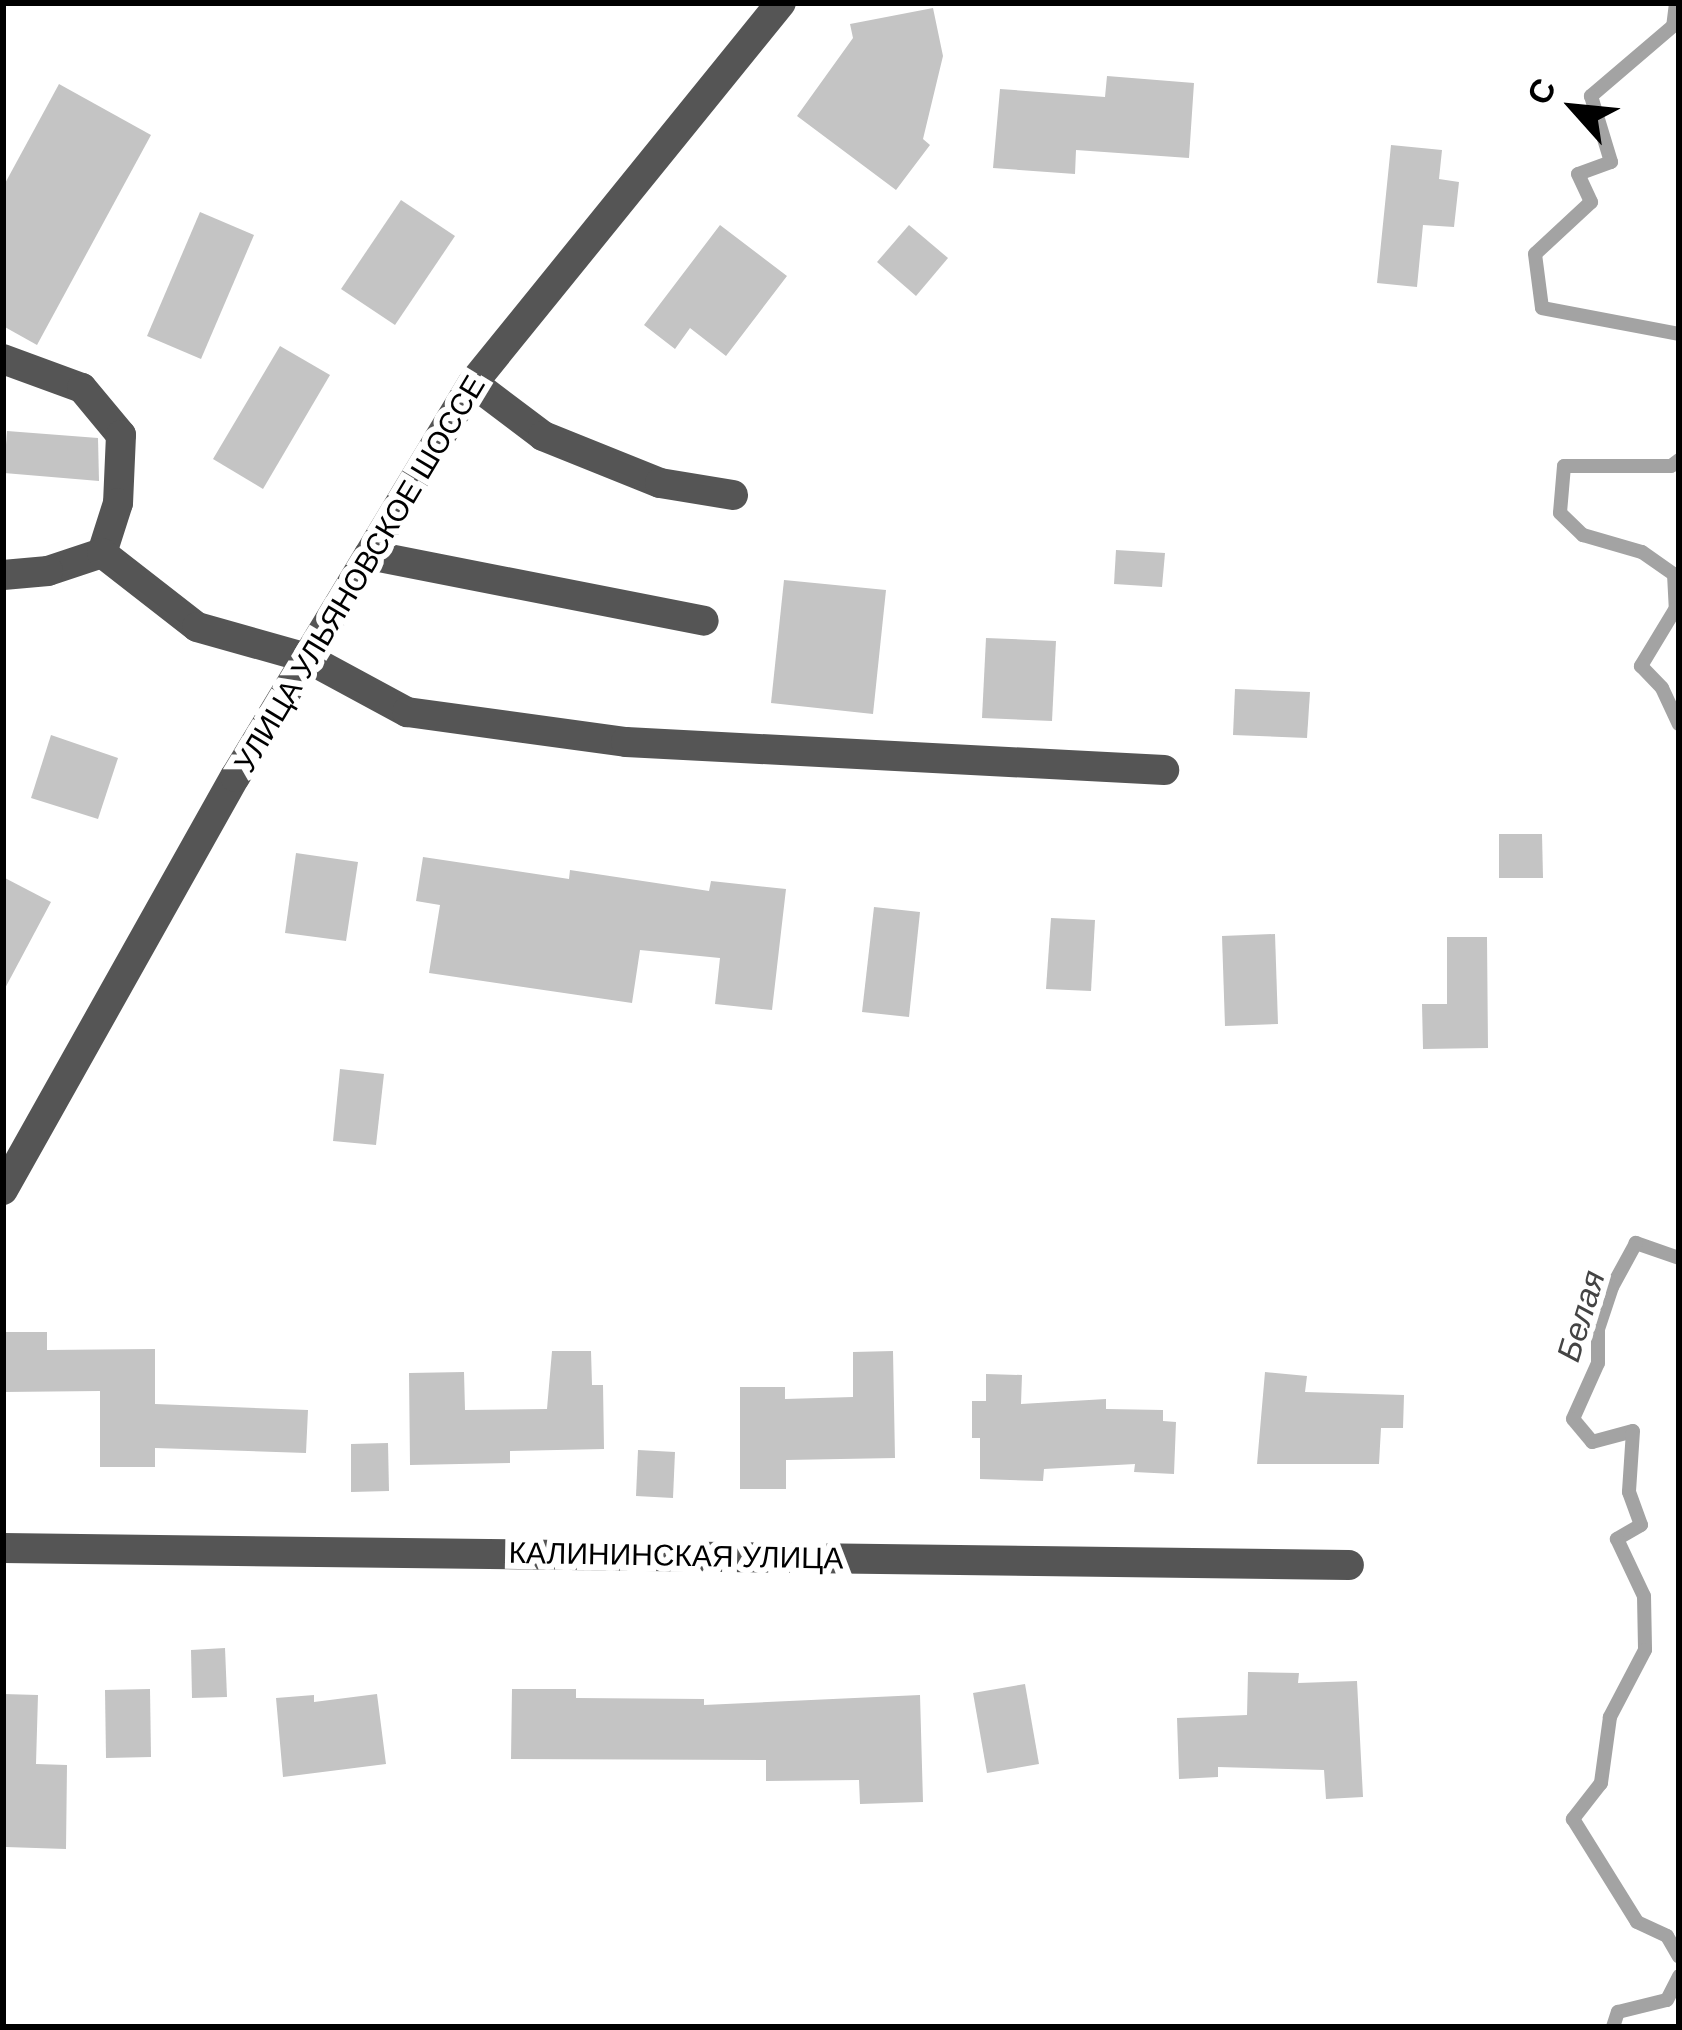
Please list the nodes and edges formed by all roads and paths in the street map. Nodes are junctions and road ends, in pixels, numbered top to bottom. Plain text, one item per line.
1 (781, 3) edge
2 (3, 359) edge
3 (473, 383) junction
4 (733, 495) dead end
5 (102, 553) junction
6 (369, 555) junction
7 (3, 574) edge
8 (704, 621) dead end
9 (307, 658) junction
10 (1164, 770) dead end
11 (3, 1190) edge
12 (3, 1548) edge
13 (1349, 1565) dead end

1 - 3 street, УЛИЦА УЛЬЯНОВСКОЕ ШОССЕ
2 - 5 street
3 - 4 street
3 - 6 street, УЛИЦА УЛЬЯНОВСКОЕ ШОССЕ
5 - 7 street
5 - 9 street
6 - 8 street
6 - 9 street, УЛИЦА УЛЬЯНОВСКОЕ ШОССЕ
9 - 10 street
9 - 11 street, УЛИЦА УЛЬЯНОВСКОЕ ШОССЕ
12 - 13 street, КАЛИНИНСКАЯ УЛИЦА

